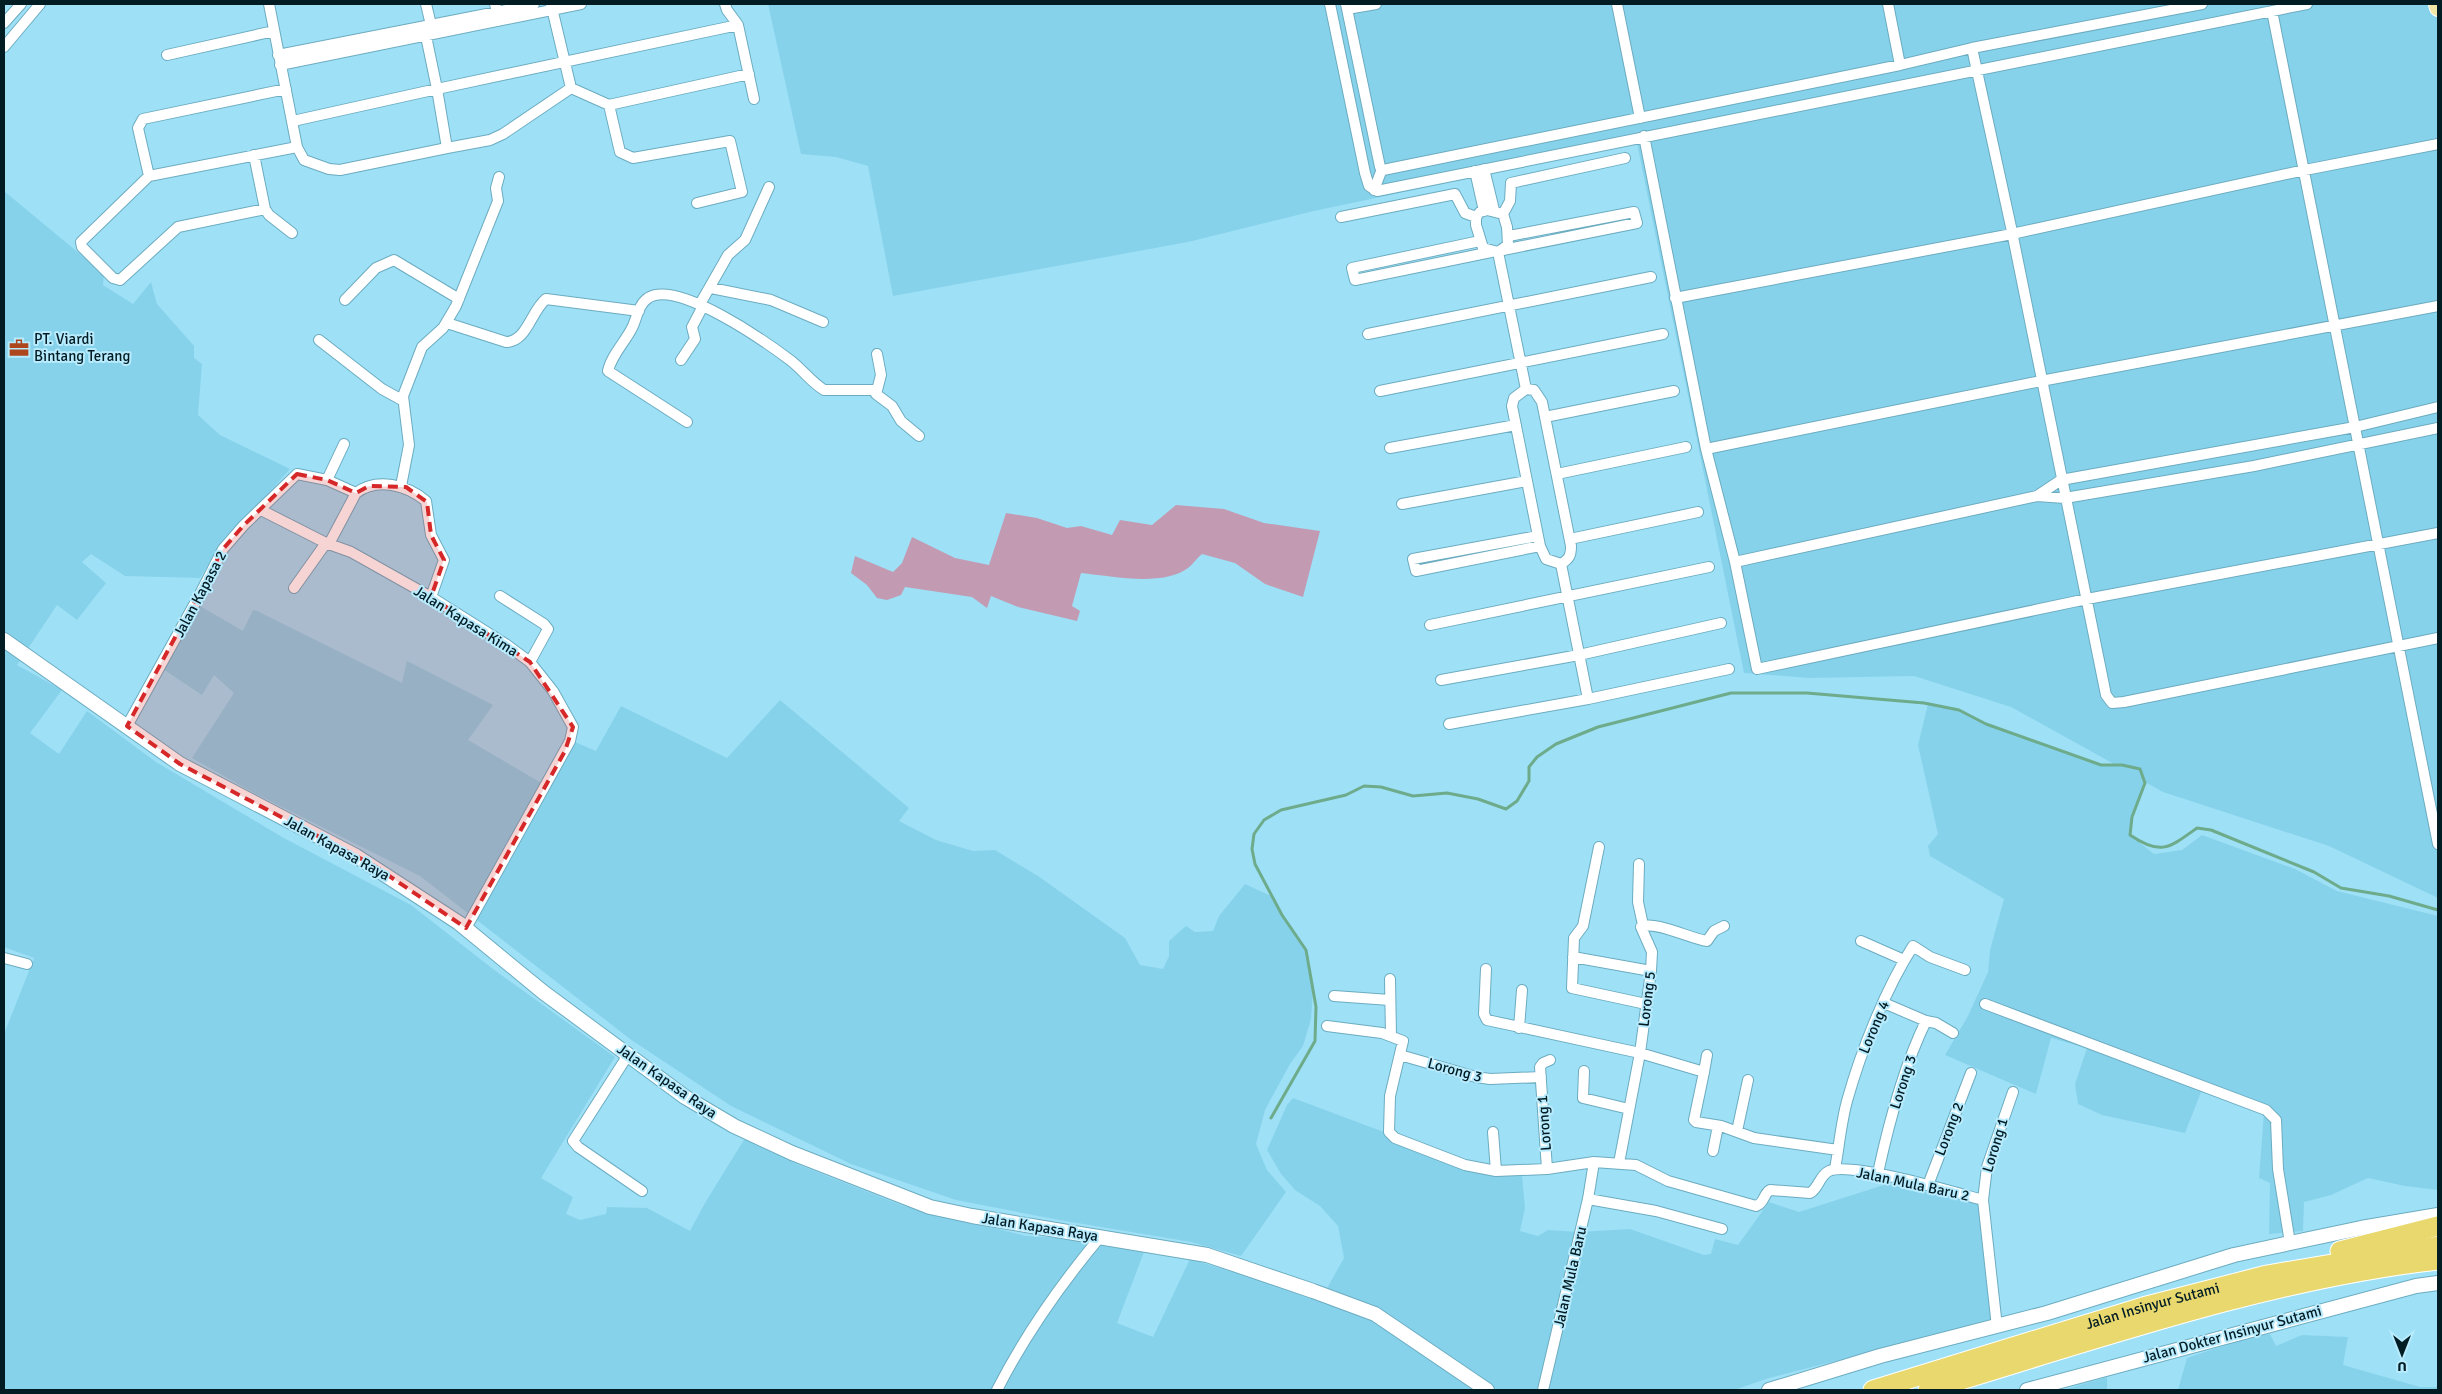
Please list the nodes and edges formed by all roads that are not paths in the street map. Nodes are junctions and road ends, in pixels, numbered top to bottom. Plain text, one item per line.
1 (21, 4) edge
2 (40, 4) edge
3 (269, 4) edge
4 (426, 4) edge
5 (481, 4) edge
6 (534, 4) edge
7 (581, 4) edge
8 (725, 4) edge
9 (1330, 4) edge
10 (1376, 4) edge
11 (1617, 4) edge
12 (1888, 4) edge
13 (2202, 4) edge
14 (2307, 4) edge
15 (2437, 4) edge
16 (551, 7) edge
17 (1347, 7) edge
18 (2162, 7) edge
19 (2438, 8) edge
20 (2272, 11) junction
21 (496, 12) edge
22 (485, 19) junction
23 (4, 24) edge
24 (430, 25) junction
25 (738, 25) junction
26 (274, 31) junction
27 (426, 36) junction
28 (4, 47) edge
29 (1972, 48) junction
30 (167, 55) dead end
31 (279, 60) junction
32 (564, 63) junction
33 (1900, 65) junction
34 (1978, 69) junction
35 (749, 74) junction
36 (571, 88) junction
37 (286, 89) junction
38 (437, 90) junction
39 (754, 99) dead end
40 (609, 105) junction
41 (1640, 118) junction
42 (293, 122) junction
43 (1644, 136) junction
44 (2438, 144) edge
45 (297, 147) junction
46 (447, 148) junction
47 (254, 155) junction
48 (1625, 158) dead end
49 (1382, 170) junction
50 (1480, 170) junction
51 (2305, 170) junction
52 (149, 176) junction
53 (499, 177) dead end
54 (769, 187) dead end
55 (1374, 190) junction
56 (697, 203) dead end
57 (265, 209) junction
58 (1489, 213) junction
59 (1341, 218) dead end
60 (292, 233) dead end
61 (2012, 234) junction
62 (1509, 236) junction
63 (1480, 242) junction
64 (1498, 251) junction
65 (1652, 278) dead end
66 (711, 288) junction
67 (1675, 298) junction
68 (459, 299) junction
69 (345, 300) dead end
70 (702, 305) junction
71 (1509, 306) junction
72 (2438, 306) edge
73 (638, 311) junction
74 (447, 322) junction
75 (823, 322) dead end
76 (2335, 326) junction
77 (1368, 334) dead end
78 (1663, 334) dead end
79 (320, 340) dead end
80 (877, 354) dead end
81 (681, 360) dead end
82 (1520, 363) junction
83 (2041, 381) junction
84 (1526, 389) junction
85 (876, 390) junction
86 (1674, 391) dead end
87 (1380, 392) dead end
88 (402, 400) junction
89 (2438, 407) edge
90 (1545, 417) junction
91 (687, 422) dead end
92 (1516, 425) junction
93 (2355, 428) junction
94 (2438, 428) edge
95 (919, 436) dead end
96 (344, 444) dead end
97 (2359, 446) junction
98 (1686, 447) dead end
99 (1390, 448) dead end
100 (1706, 449) junction
101 (1557, 474) junction
102 (328, 480) junction
103 (2061, 480) junction
104 (1527, 481) junction
105 (404, 486) junction
106 (356, 493) junction
107 (2036, 496) junction
108 (2065, 498) junction
109 (1402, 504) dead end
110 (261, 510) junction
111 (1698, 512) dead end
112 (2438, 533) edge
113 (1538, 536) junction
114 (1570, 538) junction
115 (327, 543) junction
116 (1540, 546) junction
117 (2379, 546) junction
118 (1735, 562) junction
119 (1561, 564) junction
120 (1709, 567) dead end
121 (294, 588) dead end
122 (500, 596) dead end
123 (431, 597) junction
124 (1567, 597) junction
125 (2087, 598) junction
126 (1721, 623) dead end
127 (1430, 625) dead end
128 (2438, 638) edge
129 (4, 640) edge
130 (2399, 645) junction
131 (1579, 654) junction
132 (530, 662) junction
133 (1729, 669) dead end
134 (1441, 680) dead end
135 (1588, 699) junction
136 (1449, 724) dead end
137 (127, 726) junction
138 (2438, 844) edge
139 (1599, 847) dead end
140 (1639, 864) dead end
141 (1642, 925) junction
142 (1724, 926) dead end
143 (466, 928) junction
144 (1861, 941) dead end
145 (4, 958) edge
146 (1573, 958) junction
147 (1904, 960) junction
148 (27, 964) dead end
149 (1486, 969) dead end
150 (1965, 970) dead end
151 (1651, 971) junction
152 (1390, 978) dead end
153 (1522, 990) dead end
154 (1334, 996) dead end
155 (1390, 1000) junction
156 (1884, 1002) junction
157 (1646, 1004) junction
158 (1985, 1004) dead end
159 (1926, 1020) junction
160 (1327, 1026) dead end
161 (1519, 1028) junction
162 (1953, 1033) dead end
163 (1391, 1035) junction
164 (1640, 1054) junction
165 (628, 1055) junction
166 (1400, 1055) junction
167 (1707, 1055) dead end
168 (1550, 1060) dead end
169 (1584, 1071) dead end
170 (1704, 1072) junction
171 (1970, 1073) dead end
172 (1541, 1077) junction
173 (1748, 1080) dead end
174 (2013, 1092) dead end
175 (1629, 1109) junction
176 (1718, 1126) junction
177 (1736, 1131) junction
178 (1493, 1132) dead end
179 (1838, 1150) junction
180 (1713, 1151) dead end
181 (1594, 1162) junction
182 (1619, 1163) junction
183 (1547, 1169) junction
184 (1835, 1169) junction
185 (1496, 1171) junction
186 (1878, 1174) junction
187 (1928, 1185) junction
188 (642, 1191) dead end
189 (1588, 1199) junction
190 (1983, 1200) junction
191 (2438, 1215) edge
192 (2438, 1226) edge
193 (1722, 1229) dead end
194 (1102, 1236) junction
195 (2290, 1243) junction
196 (2438, 1246) edge
197 (2438, 1260) edge
198 (2267, 1275) junction
199 (2438, 1283) edge
200 (1997, 1327) junction
201 (997, 1390) edge
202 (1487, 1390) edge
203 (1543, 1390) edge
204 (1769, 1390) edge
205 (1873, 1390) edge
206 (1928, 1390) edge
207 (2027, 1390) edge

1 - 23 street
2 - 28 street
3 - 26 street
4 - 24 street
5 - 22 street
6 - 21 street
7 - 16 street
8 - 25 street
9 - 55 street
10 - 17 street
11 - 41 street
12 - 33 street
13 - 18 street
14 - 20 street
15 - 19 main road
16 - 21 street
16 - 32 street
17 - 49 street
18 - 29 street
20 - 34 street
20 - 51 street
21 - 22 street
22 - 24 street
22 - 27 street
24 - 31 street
25 - 32 street
25 - 35 street
26 - 30 street
26 - 31 street
27 - 31 street
27 - 38 street
29 - 33 street
29 - 34 street
31 - 37 street
32 - 36 street
32 - 38 street
33 - 41 street
34 - 43 street
34 - 61 street
35 - 39 street
35 - 40 street
36 - 40 street
36 - 46 street
37 - 42 street
37 - 52 street
38 - 42 street
38 - 46 street
40 - 56 street
41 - 49 street
42 - 45 street
43 - 50 street
43 - 67 street
44 - 51 street
45 - 46 street
45 - 47 street
47 - 52 street
47 - 57 street
48 - 58 street
49 - 55 street
50 - 55 street
50 - 58 street
51 - 61 street
51 - 76 street
52 - 57 street
53 - 68 street
54 - 66 street
57 - 60 street
58 - 59 street
58 - 62 street
58 - 63 street
61 - 67 street
61 - 83 street
62 - 64 street
62 - 64 street
63 - 64 street
63 - 64 street
64 - 71 street
65 - 71 street
66 - 70 street
66 - 75 street
67 - 100 street
68 - 69 street
68 - 74 street
70 - 73 street
70 - 81 street
70 - 85 street
71 - 77 street
71 - 82 street
72 - 76 street
73 - 74 street
73 - 91 street
74 - 88 street
76 - 83 street
76 - 93 street
78 - 82 street
79 - 88 street
80 - 85 street
82 - 84 street
82 - 87 street
83 - 100 street
83 - 103 street
84 - 90 street
84 - 92 street
85 - 95 street
86 - 90 street
88 - 105 street
89 - 93 street
90 - 101 street
92 - 99 street
92 - 104 street
93 - 97 street
93 - 103 street
94 - 97 street
96 - 102 street
97 - 108 street
97 - 117 street
98 - 101 street
100 - 118 street
101 - 114 street
102 - 106 street, Jalan Kapasa 2
102 - 110 street, Jalan Kapasa 2
103 - 107 street
103 - 108 street
104 - 109 street
104 - 113 street
105 - 106 street
105 - 123 street
106 - 115 street
107 - 108 street
107 - 118 street
108 - 125 street
110 - 115 street, Jalan Kapasa Kima
110 - 137 street, Jalan Kapasa 2
111 - 114 street
112 - 117 street
113 - 116 street
113 - 116 street
114 - 119 street
115 - 121 street
115 - 123 street, Jalan Kapasa Kima
116 - 119 street
117 - 125 street
117 - 130 street
118 - 125 street
119 - 124 street
120 - 124 street
122 - 132 street
123 - 132 street, Jalan Kapasa Kima
124 - 127 street
124 - 131 street
125 - 130 street
126 - 131 street
128 - 130 street
129 - 137 main road, Jalan Kapasa Raya
130 - 138 street
131 - 134 street
131 - 135 street
132 - 143 street, Jalan Kapasa Kima
133 - 135 street
135 - 136 street
137 - 143 main road, Jalan Kapasa Raya
139 - 146 street
140 - 141 street, Lorong 5
141 - 142 street
141 - 151 street, Lorong 5
143 - 165 main road, Jalan Kapasa Raya
144 - 147 street
145 - 148 street
146 - 151 street
146 - 157 street
147 - 150 street, Lorong 4
147 - 156 street, Lorong 4
149 - 161 street
151 - 157 street, Lorong 5
152 - 155 street
153 - 161 street
154 - 155 street
155 - 163 street
156 - 159 street
156 - 179 street, Lorong 4
157 - 164 street, Lorong 5
158 - 195 street
159 - 162 street
159 - 186 street, Lorong 3
160 - 163 street
161 - 164 street
163 - 166 street
164 - 170 street
164 - 175 street, Lorong 5
165 - 188 street
165 - 194 main road, Jalan Kapasa Raya
166 - 172 street, Lorong 3
166 - 185 street, Jalan Mula Baru 2
167 - 170 street
168 - 172 street
169 - 175 street
170 - 176 street
171 - 187 street, Lorong 2
172 - 183 street, Lorong 1
173 - 177 street
174 - 190 street, Lorong 1
175 - 182 street, Lorong 5
176 - 177 street
176 - 180 street
177 - 179 street
178 - 185 street
179 - 184 street, Lorong 4
181 - 182 street, Jalan Mula Baru 2
181 - 183 street, Jalan Mula Baru 2
181 - 189 street, Jalan Mula Baru
182 - 184 street, Jalan Mula Baru 2
183 - 185 street, Jalan Mula Baru 2
184 - 186 street, Jalan Mula Baru 2
186 - 187 street, Jalan Mula Baru 2
187 - 190 street, Jalan Mula Baru 2
189 - 193 street
189 - 203 street, Jalan Mula Baru
190 - 200 street, Jalan Mula Baru 2
191 - 195 main road
192 - 198 highway
194 - 201 street
194 - 202 main road, Jalan Kapasa Raya
195 - 200 main road
196 - 198 highway, Jalan Insinyur Sutami
197 - 206 highway, Jalan Insinyur Sutami
198 - 205 highway, Jalan Insinyur Sutami
199 - 207 main road, Jalan Dokter Insinyur Sutami
200 - 204 main road

